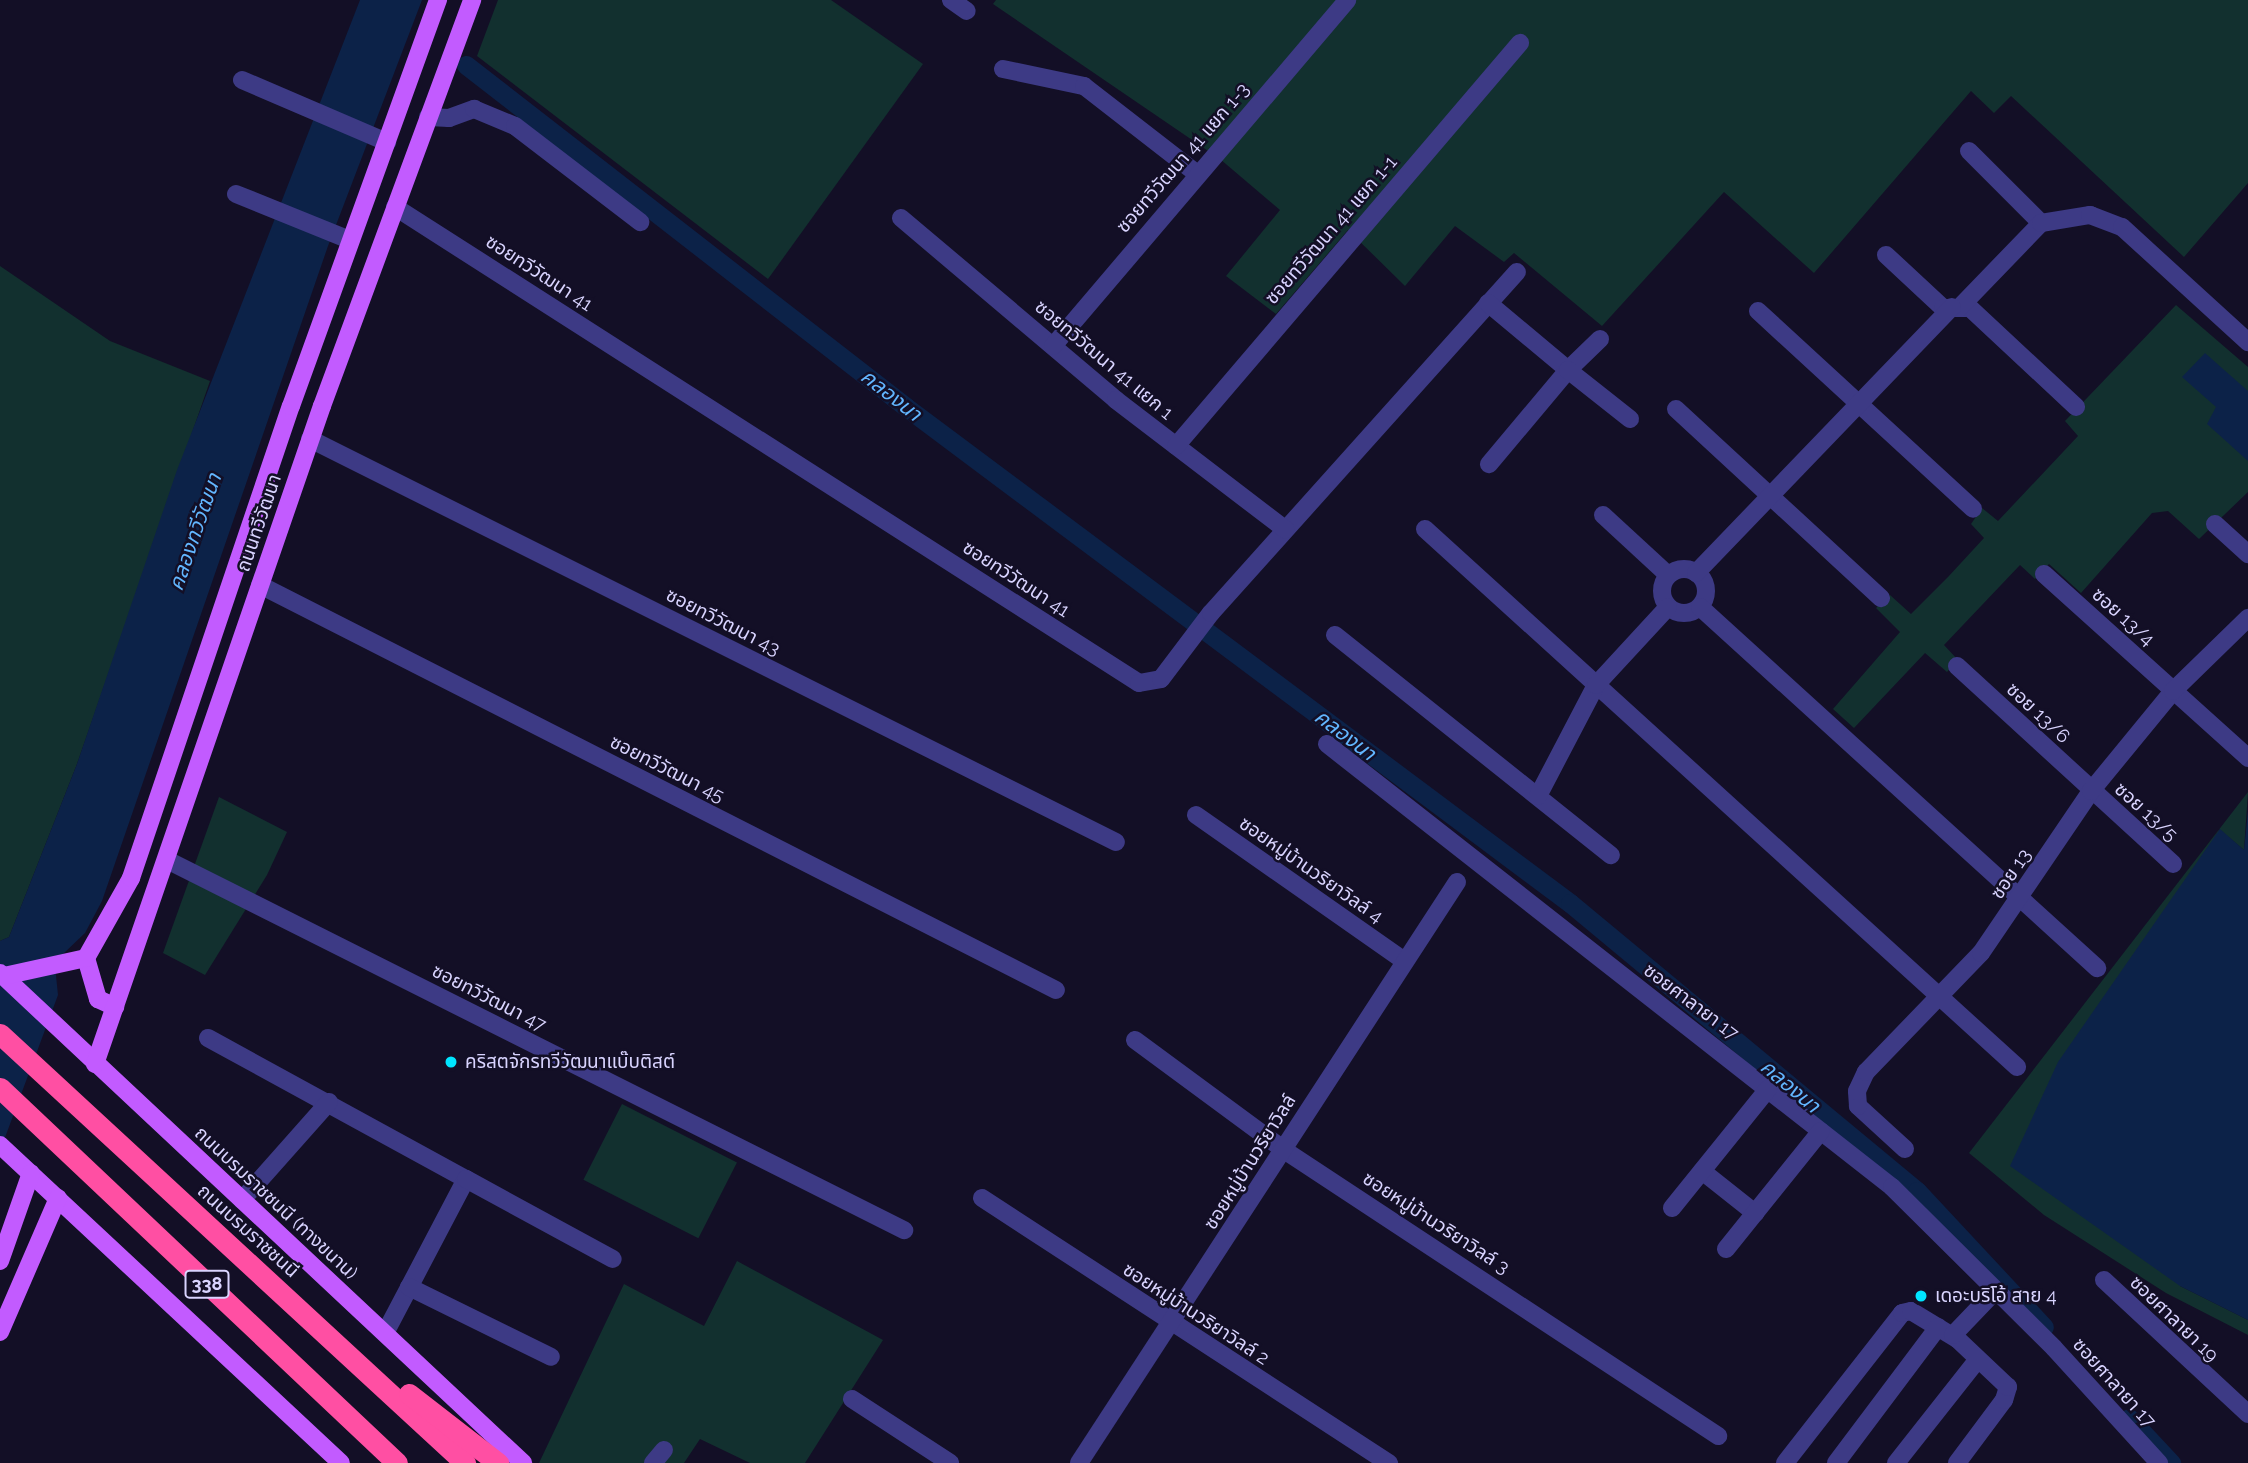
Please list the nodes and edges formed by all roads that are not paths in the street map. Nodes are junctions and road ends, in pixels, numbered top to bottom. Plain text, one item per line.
1 (438, 0) edge
2 (472, 0) edge
3 (951, 0) edge
4 (1346, 0) edge
5 (967, 11) dead end
6 (1520, 43) dead end
7 (1003, 69) dead end
8 (242, 80) dead end
9 (428, 117) junction
10 (387, 142) junction
11 (1969, 151) dead end
12 (1196, 173) junction
13 (236, 194) dead end
14 (395, 207) junction
15 (901, 218) dead end
16 (640, 222) dead end
17 (2041, 223) junction
18 (341, 237) junction
19 (1886, 255) dead end
20 (1517, 272) dead end
21 (1488, 303) junction
22 (1955, 308) junction
23 (1758, 311) dead end
24 (1600, 339) dead end
25 (2248, 342) edge
26 (1053, 346) junction
27 (1569, 370) junction
28 (1859, 404) junction
29 (2076, 407) dead end
30 (1676, 409) dead end
31 (1630, 419) dead end
32 (310, 439) junction
33 (1175, 446) junction
34 (1489, 464) dead end
35 (1770, 496) junction
36 (1973, 509) dead end
37 (1604, 515) dead end
38 (2214, 524) dead end
39 (1285, 529) junction
40 (1425, 530) dead end
41 (2248, 554) edge
42 (1696, 573) junction
43 (2044, 573) dead end
44 (1668, 575) junction
45 (260, 585) junction
46 (1881, 598) dead end
47 (1668, 607) junction
48 (1700, 607) junction
49 (2248, 618) edge
50 (1335, 635) dead end
51 (1957, 666) dead end
52 (1596, 685) junction
53 (2173, 691) junction
54 (1327, 744) dead end
55 (2248, 758) edge
56 (2091, 791) junction
57 (1538, 796) junction
58 (1196, 815) dead end
59 (1116, 842) dead end
60 (1611, 855) dead end
61 (167, 860) junction
62 (2173, 864) dead end
63 (1457, 882) dead end
64 (2022, 897) junction
65 (86, 958) junction
66 (1403, 960) junction
67 (2097, 968) dead end
68 (2, 974) edge
69 (1055, 990) dead end
70 (1940, 997) junction
71 (115, 1007) junction
72 (0, 1034) edge
73 (208, 1038) dead end
74 (1135, 1040) dead end
75 (95, 1063) junction
76 (2017, 1067) dead end
77 (0, 1088) edge
78 (1768, 1089) junction
79 (330, 1102) junction
80 (1821, 1131) junction
81 (0, 1145) edge
82 (1905, 1149) dead end
83 (1284, 1150) junction
84 (1702, 1171) junction
85 (31, 1174) junction
86 (466, 1179) junction
87 (58, 1198) junction
88 (982, 1198) dead end
89 (242, 1200) junction
90 (1672, 1208) dead end
91 (1755, 1213) junction
92 (904, 1230) dead end
93 (1726, 1249) dead end
94 (612, 1259) dead end
95 (0, 1261) edge
96 (2104, 1280) dead end
97 (409, 1287) junction
98 (1996, 1290) junction
99 (302, 1311) junction
100 (1171, 1324) junction
101 (1938, 1327) junction
102 (0, 1332) edge
103 (385, 1333) junction
104 (1957, 1339) junction
105 (551, 1357) dead end
106 (1978, 1359) junction
107 (852, 1399) dead end
108 (2248, 1414) edge
109 (1718, 1436) dead end
110 (341, 1463) edge
111 (397, 1463) edge
112 (465, 1463) edge
113 (498, 1463) edge
114 (523, 1463) edge
115 (950, 1463) edge
116 (1079, 1463) edge
117 (1389, 1463) edge
118 (1786, 1463) edge
119 (1836, 1463) edge
120 (1896, 1463) edge
121 (1957, 1463) edge
122 (2159, 1463) edge

1 - 10 main road, ถนนทวีวัฒนา
2 - 9 main road, ถนนทวีวัฒนา
3 - 5 street
4 - 12 street, ซอยทวีวัฒนา 41 แยก 1-3
6 - 33 street, ซอยทวีวัฒนา 41 แยก 1-1
7 - 12 street
8 - 10 street
9 - 14 main road, ถนนทวีวัฒนา
9 - 16 street
10 - 18 main road, ถนนทวีวัฒนา
11 - 17 street
12 - 26 street, ซอยทวีวัฒนา 41 แยก 1-3
13 - 18 street
14 - 32 main road, ถนนทวีวัฒนา
14 - 39 street, ซอยทวีวัฒนา 41
15 - 26 street, ซอยทวีวัฒนา 41 แยก 1
17 - 22 street
17 - 25 street
18 - 65 main road, ถนนทวีวัฒนา
19 - 22 street
20 - 21 street, ซอยทวีวัฒนา 41
21 - 27 street
21 - 39 street, ซอยทวีวัฒนา 41
22 - 28 street
22 - 29 street
23 - 28 street
24 - 27 street
26 - 33 street, ซอยทวีวัฒนา 41 แยก 1
27 - 31 street
27 - 34 street
28 - 35 street
28 - 36 street
30 - 35 street
32 - 45 main road, ถนนทวีวัฒนา
32 - 59 street, ซอยทวีวัฒนา 43
33 - 39 street, ซอยทวีวัฒนา 41 แยก 1
35 - 42 street
35 - 46 street
37 - 44 street
38 - 41 street
40 - 52 street
42 - 44 street
42 - 48 street
43 - 53 street, ซอย 13/4
44 - 47 street
45 - 61 main road, ถนนทวีวัฒนา
45 - 69 street, ซอยทวีวัฒนา 45
47 - 48 street
47 - 52 street
48 - 64 street
49 - 53 street, ซอย 13
50 - 57 street
51 - 56 street, ซอย 13/6
52 - 57 street
52 - 70 street
53 - 55 street, ซอย 13/4
53 - 56 street, ซอย 13
54 - 78 street, ซอยศาลายา 17
56 - 62 street, ซอย 13/5
56 - 64 street, ซอย 13
57 - 60 street
58 - 66 street, ซอยหมู่บ้านวริยาวิลล์ 4
61 - 71 main road, ถนนทวีวัฒนา
61 - 92 street, ซอยทวีวัฒนา 47
63 - 66 street, ซอยหมู่บ้านวริยาวิลล์
64 - 67 street
64 - 70 street, ซอย 13
65 - 68 main road
65 - 71 main road
66 - 83 street, ซอยหมู่บ้านวริยาวิลล์
68 - 75 main road, ถนนบรมราชชนนี (ทางขนาน)
70 - 76 street
70 - 82 street, ซอย 13
71 - 75 main road, ถนนทวีวัฒนา
72 - 99 highway, ถนนบรมราชชนนี / 338
73 - 79 street
74 - 83 street, ซอยหมู่บ้านวริยาวิลล์ 3
75 - 89 main road, ถนนบรมราชชนนี (ทางขนาน)
77 - 111 highway, 338
78 - 80 street, ซอยศาลายา 17
78 - 84 street
79 - 86 street
79 - 89 street
80 - 91 street
80 - 98 street, ซอยศาลายา 17
81 - 85 main road, 338
83 - 100 street, ซอยหมู่บ้านวริยาวิลล์
83 - 109 street, ซอยหมู่บ้านวริยาวิลล์ 3
84 - 90 street
84 - 91 street
85 - 87 main road, 338
85 - 95 main road
86 - 94 street
86 - 97 street
87 - 102 main road
87 - 110 main road, 338
88 - 100 street, ซอยหมู่บ้านวริยาวิลล์ 2
89 - 103 main road, ถนนบรมราชชนนี (ทางขนาน)
91 - 93 street
96 - 108 street, ซอยศาลายา 19
97 - 103 street
97 - 105 street
98 - 104 street
98 - 122 street, ซอยศาลายา 17
99 - 112 highway, ถนนบรมราชชนนี / 338
99 - 113 highway
100 - 116 street, ซอยหมู่บ้านวริยาวิลล์
100 - 117 street, ซอยหมู่บ้านวริยาวิลล์ 2
101 - 104 street
101 - 118 street
101 - 119 street
103 - 114 main road, ถนนบรมราชชนนี (ทางขนาน)
104 - 106 street
106 - 120 street
106 - 121 street
107 - 115 street

